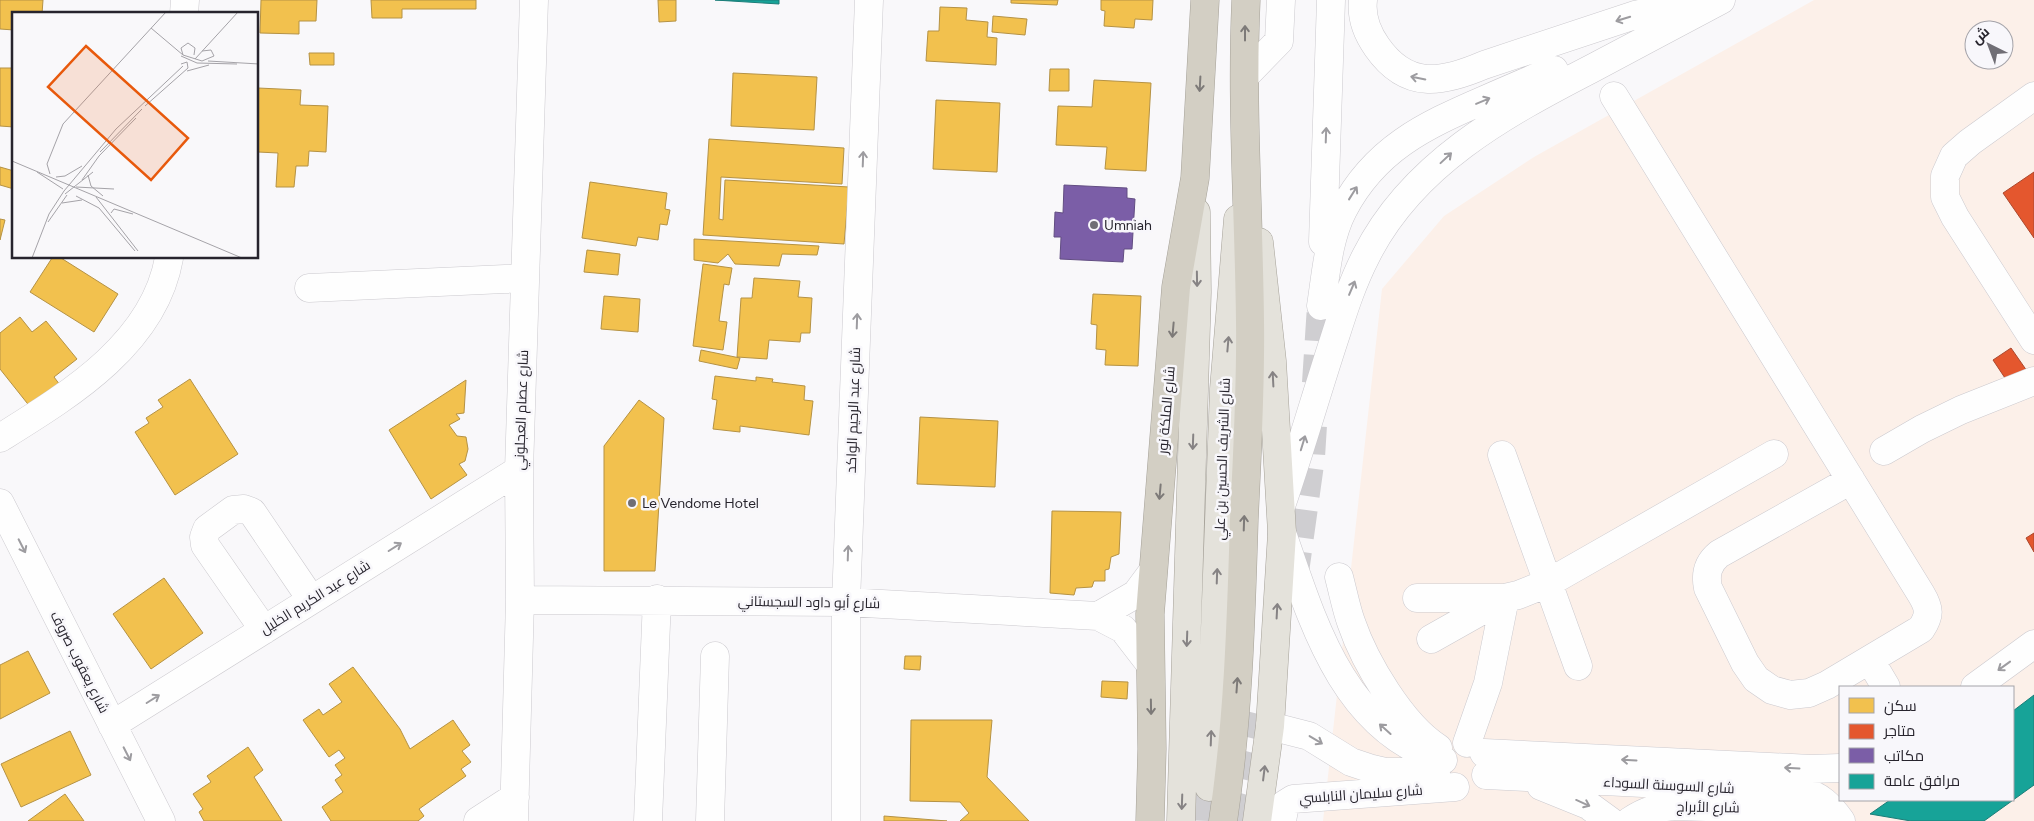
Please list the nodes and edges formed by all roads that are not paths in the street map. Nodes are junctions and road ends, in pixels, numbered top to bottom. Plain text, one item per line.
1 (534, 0) edge
2 (869, 0) edge
3 (1205, 0) edge
4 (1246, 0) edge
5 (1282, 0) edge
6 (1331, 0) edge
7 (1364, 0) edge
8 (1704, 0) edge
9 (1720, 0) edge
10 (1245, 76) junction
11 (1614, 96) dead end
12 (2034, 96) edge
13 (1245, 127) junction
14 (1195, 178) junction
15 (169, 259) edge
16 (525, 278) junction
17 (309, 288) dead end
18 (2034, 340) edge
19 (2034, 381) edge
20 (0, 438) edge
21 (1884, 451) dead end
22 (1774, 454) dead end
23 (1502, 455) dead end
24 (519, 470) junction
25 (1851, 480) junction
26 (0, 503) edge
27 (1281, 506) junction
28 (1282, 533) junction
29 (1153, 571) junction
30 (1340, 577) dead end
31 (1548, 583) junction
32 (1417, 598) dead end
33 (1505, 598) junction
34 (312, 599) junction
35 (520, 600) junction
36 (657, 600) junction
37 (846, 602) junction
38 (1098, 616) junction
39 (264, 630) junction
40 (1431, 639) dead end
41 (2034, 644) edge
42 (715, 656) dead end
43 (1870, 660) junction
44 (1150, 664) junction
45 (1578, 666) dead end
46 (1885, 686) edge
47 (1976, 686) edge
48 (112, 725) junction
49 (1270, 726) junction
50 (1461, 764) junction
51 (1839, 768) edge
52 (1522, 778) junction
53 (1209, 787) tunnel mouth
54 (515, 809) edge
55 (1832, 811) edge
56 (161, 821) edge
57 (478, 821) edge
58 (648, 821) edge
59 (710, 821) edge
60 (846, 821) edge
61 (1150, 821) edge
62 (1181, 821) edge
63 (1224, 821) edge
64 (1257, 821) edge
65 (1282, 821) edge
66 (1610, 821) edge
67 (1630, 821) edge

1 - 16 street, شارع عصام العجلوني
37 -> 2 street, شارع عبد الرحيم الواكد
3 -> 14 highway, شارع الملكة نور
10 -> 4 highway
5 - 10 street
6 - 9 street
8 -> 7 street
27 -> 9 street
10 - 13 highway
11 - 25 street
12 - 18 street
27 -> 13 main road
53 -> 13 main road, شارع الشريف الحسين بن علي
63 -> 13 highway
14 -> 29 highway, شارع الملكة نور
14 -> 62 main road
15 - 20 street
16 - 17 street
16 - 24 street, شارع عصام العجلوني
19 - 21 street
22 - 31 street
23 - 31 street
34 -> 24 street, شارع عبد الكريم الخليل
24 - 35 street, شارع عصام العجلوني
25 - 43 street
25 - 43 street
26 -> 48 street, شارع يعقوب صروف
27 - 28 main road
49 -> 28 main road
50 -> 28 street
29 - 38 street
29 - 44 highway, شارع الملكة نور
30 - 50 street
31 - 33 street
31 - 45 street
32 - 33 street
33 - 40 street
33 - 50 street
34 - 39 street, شارع عبد الكريم الخليل
34 - 39 street
35 - 36 street, شارع أبو داود السجستاني
35 - 54 street, شارع عصام العجلوني
36 - 37 street, شارع أبو داود السجستاني
36 - 58 street
37 - 38 street, شارع أبو داود السجستاني
37 - 60 street, شارع عبد الرحيم الواكد
38 - 44 street
48 -> 39 street, شارع عبد الكريم الخليل
41 -> 47 street
42 - 59 street
43 - 46 street
44 -> 61 highway, شارع الملكة نور
48 -> 56 street, شارع يعقوب صروف
49 -> 50 street
64 -> 49 main road
51 -> 50 street, شارع السوسنة السوداء
50 - 52 street, شارع السوسنة السوداء
50 - 65 street, شارع سليمان النابلسي
52 - 55 street, شارع السوسنة السوداء
52 -> 66 street
54 - 57 street
55 - 67 street, شارع الأبراج

